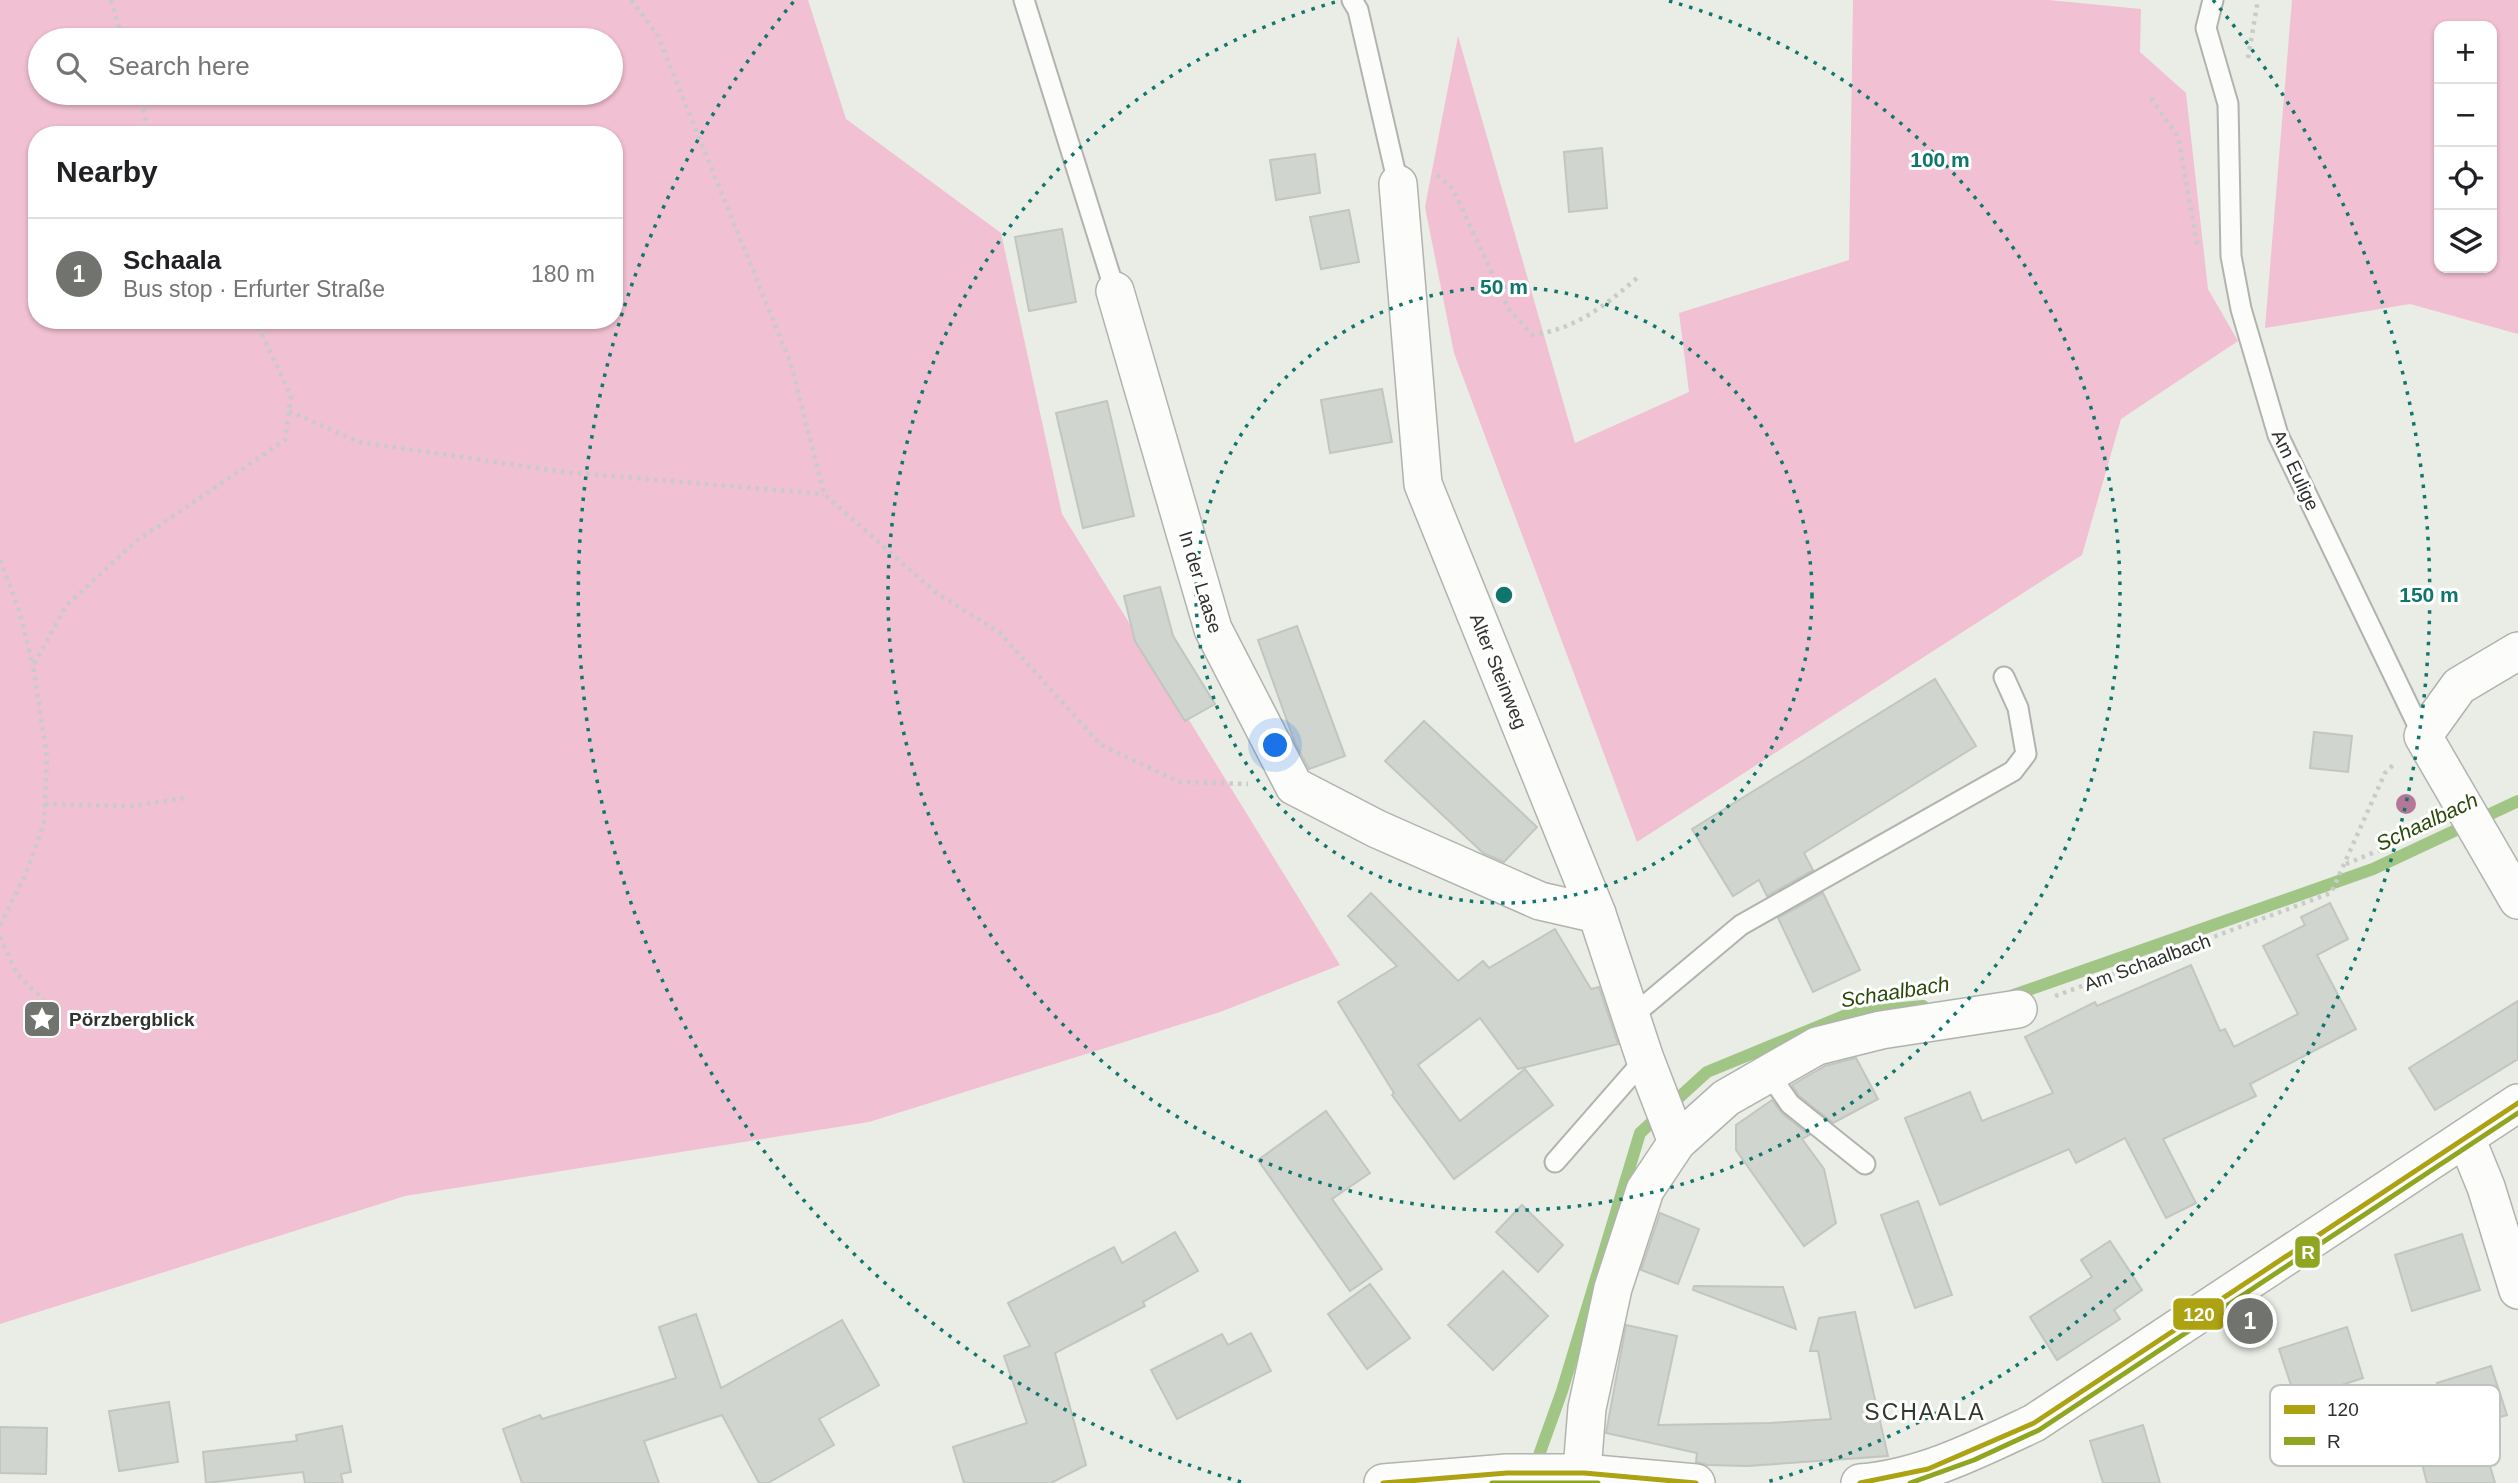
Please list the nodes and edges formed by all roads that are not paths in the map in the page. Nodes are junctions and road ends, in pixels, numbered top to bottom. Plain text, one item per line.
1 (1024, 0) edge
2 (1352, 0) edge
3 (2213, 0) edge
4 (1398, 184) joint
5 (1115, 291) joint
6 (2518, 651) edge
7 (2004, 677) dead end
8 (2423, 736) junction
9 (2518, 900) edge
10 (1597, 914) junction
11 (2018, 1009) road end
12 (1631, 1017) junction
13 (1648, 1068) junction
14 (1769, 1074) junction
15 (2518, 1104) edge
16 (1674, 1133) junction
17 (2466, 1138) junction
18 (1555, 1162) dead end
19 (1865, 1164) dead end
20 (2518, 1290) edge
21 (1572, 1476) edge
22 (1383, 1483) edge
23 (1696, 1483) edge
24 (1860, 1483) edge

1 - 5 lane
2 - 4 lane
3 - 8 lane, Am Eulige
4 - 10 street, Alter Steinweg
5 - 10 street, In der Laase
6 - 8 street
7 - 12 lane
8 - 9 street, Am Eulige
10 - 12 street, Alter Steinweg
11 - 14 street
12 - 13 street, Alter Steinweg
13 - 16 street, Alter Steinweg
13 - 18 lane
14 - 16 street
14 - 19 lane
15 - 17 street
16 - 21 street
17 - 20 street
17 - 24 street
21 - 22 street
21 - 23 street

